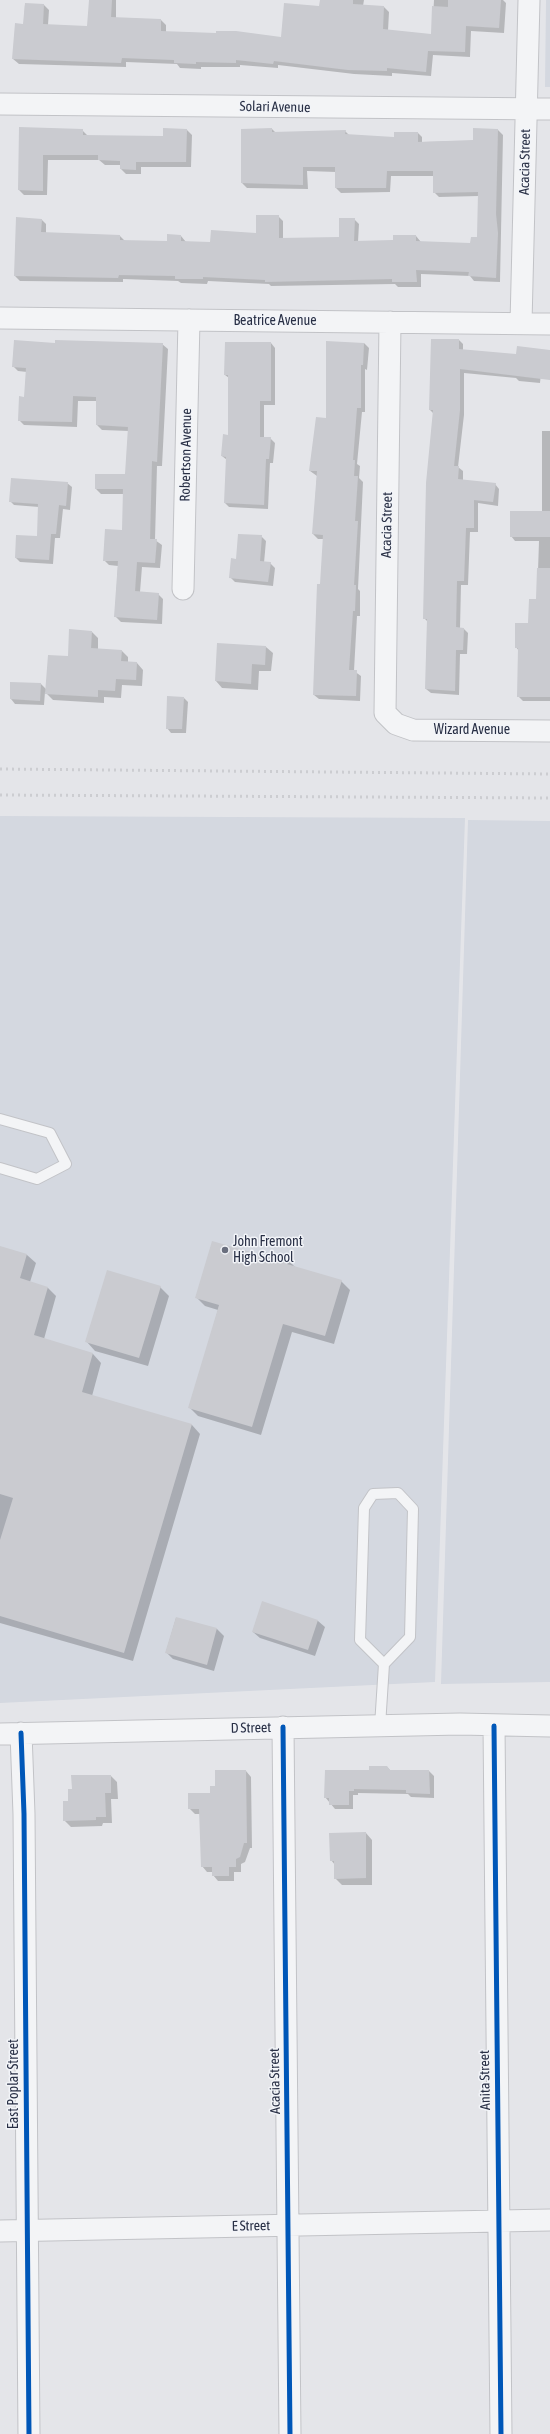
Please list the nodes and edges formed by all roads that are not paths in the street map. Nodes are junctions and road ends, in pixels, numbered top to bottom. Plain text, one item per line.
1 (529, 0) edge
2 (0, 104) edge
3 (526, 109) junction
4 (550, 110) edge
5 (0, 318) edge
6 (189, 320) junction
7 (390, 322) junction
8 (521, 323) junction
9 (550, 324) edge
10 (183, 589) dead end
11 (396, 724) joint
12 (550, 731) edge
13 (0, 1119) edge
14 (0, 1168) edge
15 (384, 1664) junction
16 (380, 1726) junction
17 (494, 1726) junction
18 (550, 1726) edge
19 (283, 1728) junction
20 (21, 1733) junction
21 (0, 1734) edge
22 (499, 2220) junction
23 (550, 2220) edge
24 (288, 2225) junction
25 (0, 2231) edge
26 (27, 2231) junction
27 (29, 2434) edge
28 (290, 2434) edge
29 (500, 2434) edge

1 - 3 street, Acacia Street
2 - 3 street, Solari Avenue
3 - 4 street, Solari Avenue
3 - 8 street, Acacia Street
5 - 6 street, Beatrice Avenue
6 - 7 street, Beatrice Avenue
6 - 10 street, Robertson Avenue
7 - 8 street, Beatrice Avenue
7 - 11 street, Acacia Street
8 - 9 street, Beatrice Avenue
11 - 12 street, Wizard Avenue
13 - 14 lane
15 - 15 lane
15 - 16 lane
16 - 17 street, D Street
16 - 19 street, D Street
17 - 18 street, D Street
17 - 22 street, Anita Street
19 - 20 street, D Street
19 - 24 street, Acacia Street
20 - 21 street, D Street
20 - 26 street, East Poplar Street
22 - 23 street, E Street
22 - 24 street, E Street
22 - 29 street, Anita Street
24 - 26 street, E Street
24 - 28 street, Acacia Street
25 - 26 street, E Street
26 - 27 street, East Poplar Street

